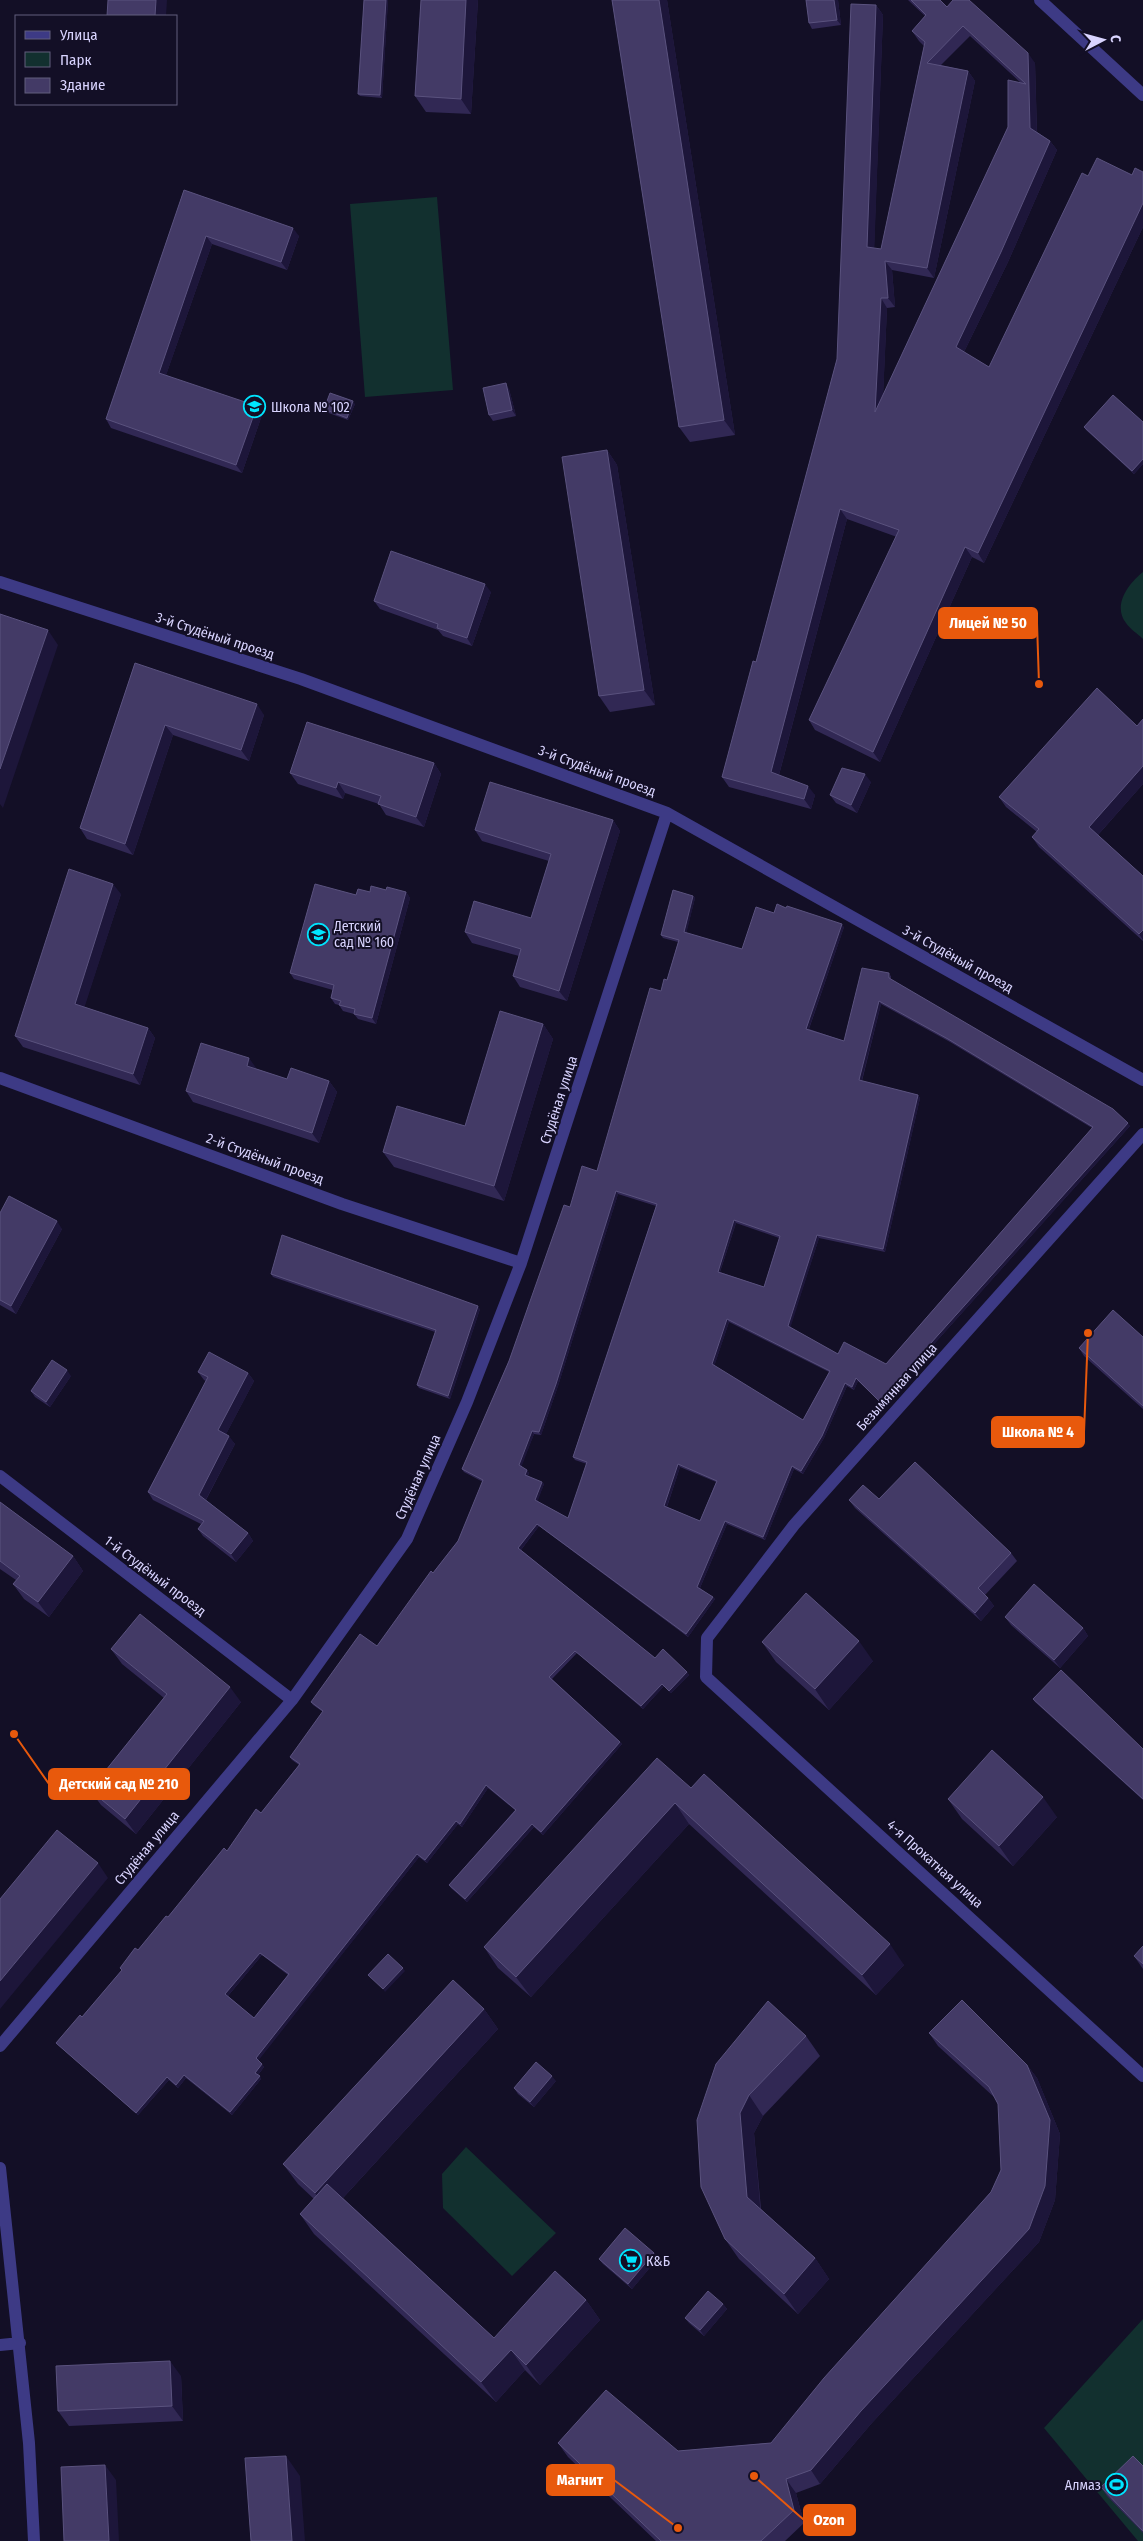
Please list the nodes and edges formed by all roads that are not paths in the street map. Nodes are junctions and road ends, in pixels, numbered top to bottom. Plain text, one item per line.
1 (1040, 0) edge
2 (1143, 95) edge
3 (0, 582) edge
4 (667, 813) junction
5 (0, 1078) edge
6 (1143, 1080) edge
7 (1143, 1134) edge
8 (521, 1263) junction
9 (0, 1476) edge
10 (706, 1677) joint
11 (292, 1700) junction
12 (0, 2046) edge
13 (1143, 2076) edge
14 (0, 2168) edge
15 (20, 2343) junction
16 (0, 2345) edge
17 (34, 2541) edge

1 - 2 street
3 - 4 street, 3-й Студёный проезд
4 - 6 street, 3-й Студёный проезд
4 - 8 street, Студёная улица
5 - 8 street, 2-й Студёный проезд
7 - 10 street, Безымянная улица
8 - 11 street, Студёная улица
9 - 11 street, 1-й Студёный проезд
10 - 13 street, 4-я Прокатная улица
11 - 12 street, Студёная улица
14 - 15 street
15 - 16 street
15 - 17 street

